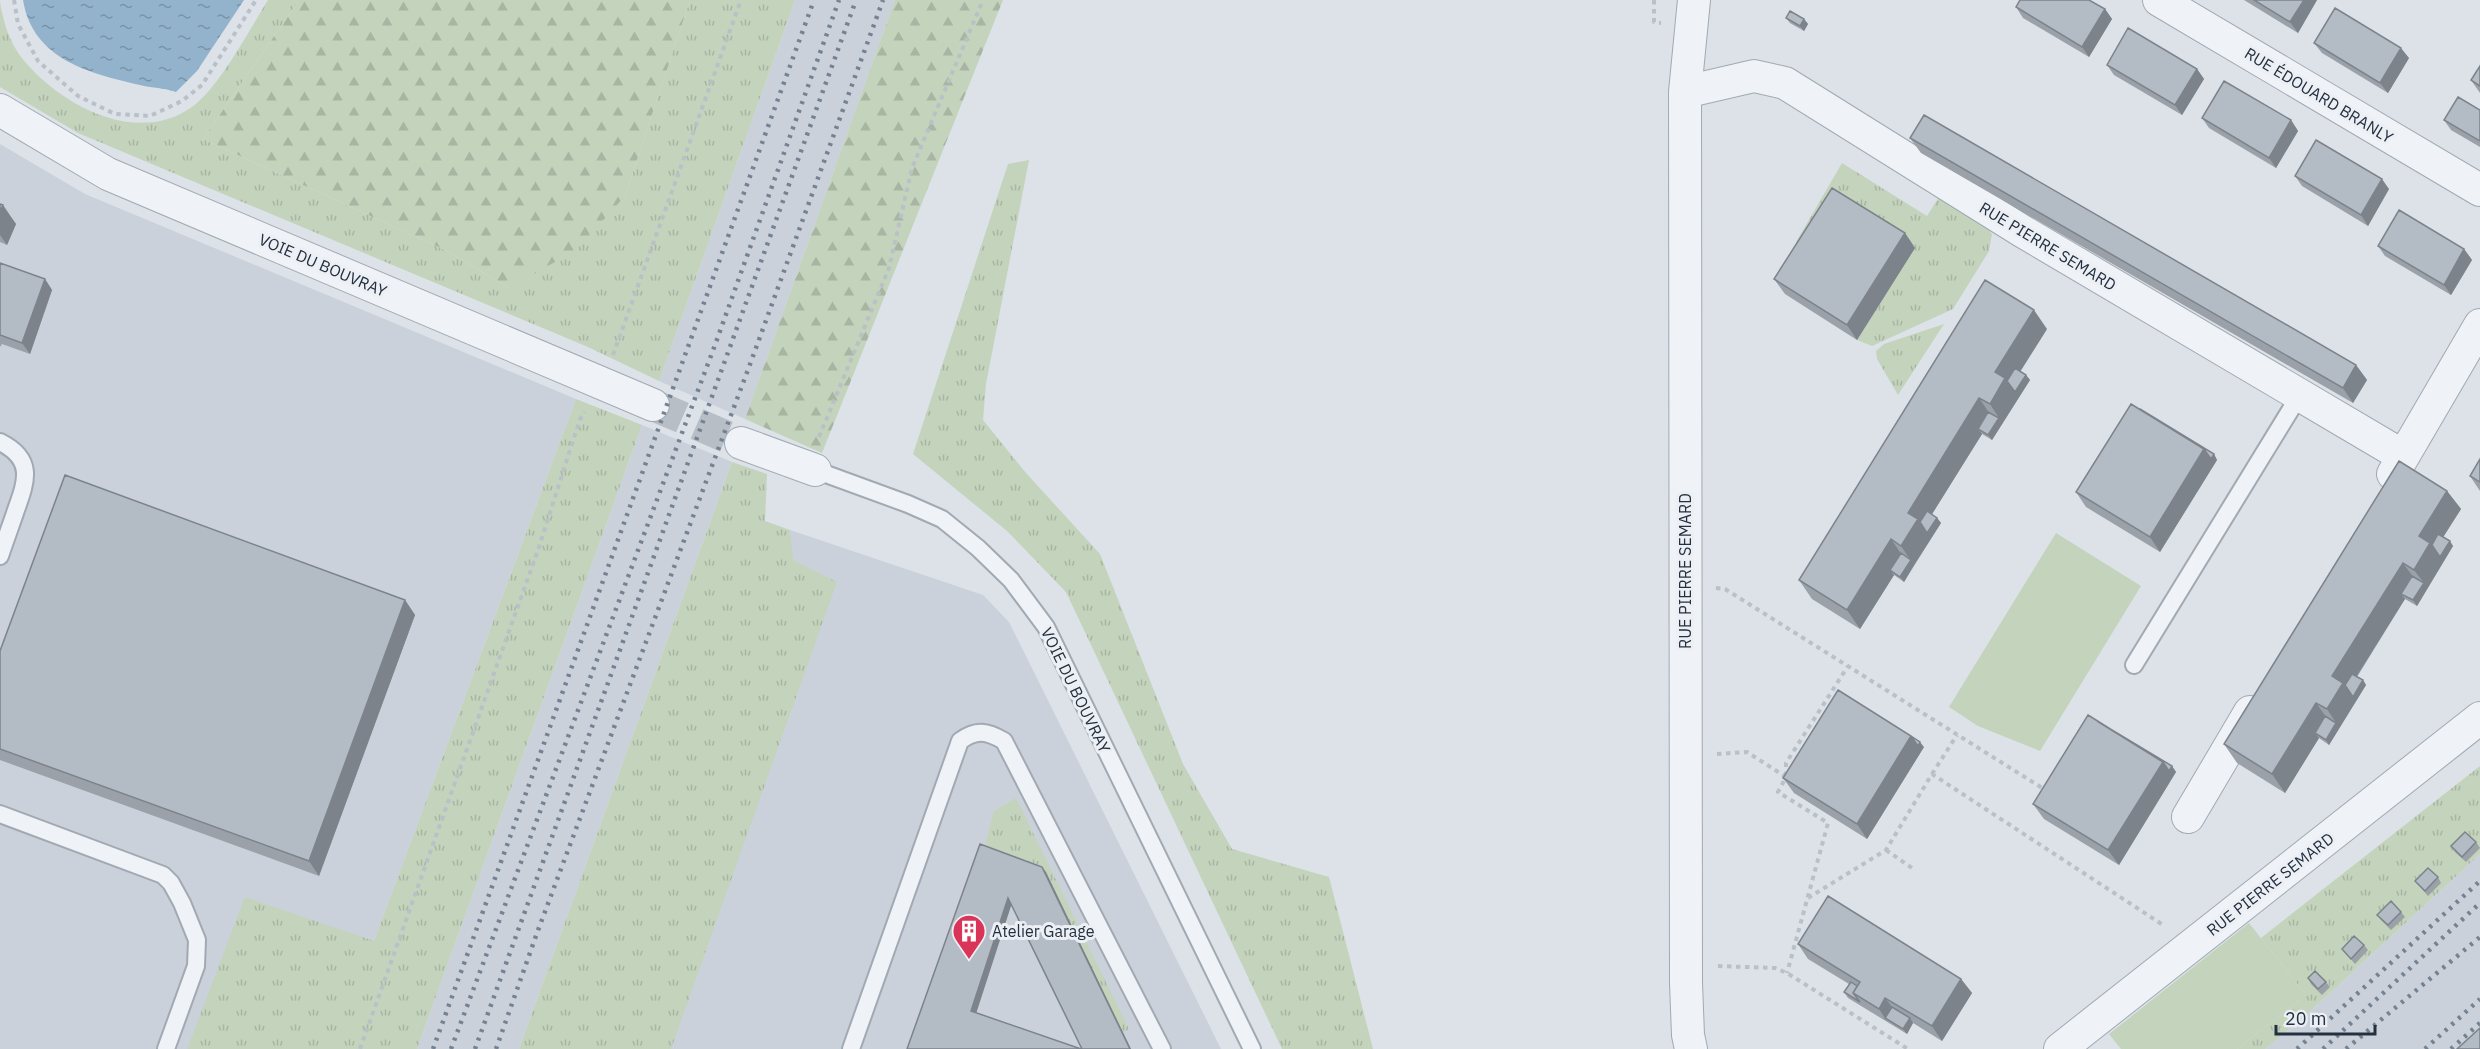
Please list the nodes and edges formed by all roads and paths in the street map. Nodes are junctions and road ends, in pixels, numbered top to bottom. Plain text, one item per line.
1 (14, 0) edge
2 (256, 0) edge
3 (741, 0) edge
4 (983, 0) edge
5 (1694, 0) edge
6 (2159, 0) edge
7 (1685, 92) junction
8 (0, 110) edge
9 (2480, 190) edge
10 (2480, 325) edge
11 (602, 384) junction
12 (2299, 396) junction
13 (652, 405) tunnel mouth
14 (0, 441) edge
15 (741, 443) tunnel mouth
16 (813, 455) junction
17 (2403, 456) junction
18 (2379, 496) edge
19 (0, 556) edge
20 (1685, 582) junction
21 (2134, 665) dead end
22 (1848, 666) junction
23 (2265, 687) edge
24 (2480, 718) edge
25 (1957, 735) junction
26 (1686, 757) junction
27 (1932, 774) junction
28 (1786, 777) junction
29 (2053, 782) edge
30 (0, 814) edge
31 (2188, 817) dead end
32 (1886, 850) junction
33 (1912, 868) dead end
34 (1808, 898) junction
35 (2182, 953) junction
36 (1787, 973) junction
37 (1686, 983) junction
38 (166, 1049) edge
39 (360, 1049) edge
40 (851, 1049) edge
41 (1162, 1049) edge
42 (1251, 1049) edge
43 (1691, 1049) edge
44 (1908, 1049) edge
45 (2060, 1049) edge

1 - 2 path
3 - 11 path
4 - 16 path
5 - 7 street, RUE PIERRE SEMARD
6 - 9 street, RUE ÉDOUARD BRANLY
7 - 12 street, RUE PIERRE SEMARD
7 - 20 street, RUE PIERRE SEMARD
8 - 11 street, VOIE DU BOUVRAY
10 - 17 street
11 - 13 street, VOIE DU BOUVRAY
11 - 39 path
12 - 17 street, RUE PIERRE SEMARD
12 - 21 lane
14 - 19 lane
15 - 16 street, VOIE DU BOUVRAY
16 - 42 lane, VOIE DU BOUVRAY
17 - 18 street
20 - 22 path
20 - 26 street, RUE PIERRE SEMARD
22 - 25 path
22 - 28 path
23 - 31 street
24 - 35 street, RUE PIERRE SEMARD
25 - 27 path
25 - 29 path
26 - 28 path
26 - 37 street, RUE PIERRE SEMARD
27 - 32 path
27 - 35 path
28 - 34 path
30 - 38 lane
32 - 33 path
32 - 34 path
34 - 36 path
35 - 45 street, RUE PIERRE SEMARD
36 - 37 path
36 - 44 path
37 - 43 street, RUE PIERRE SEMARD
40 - 41 lane

